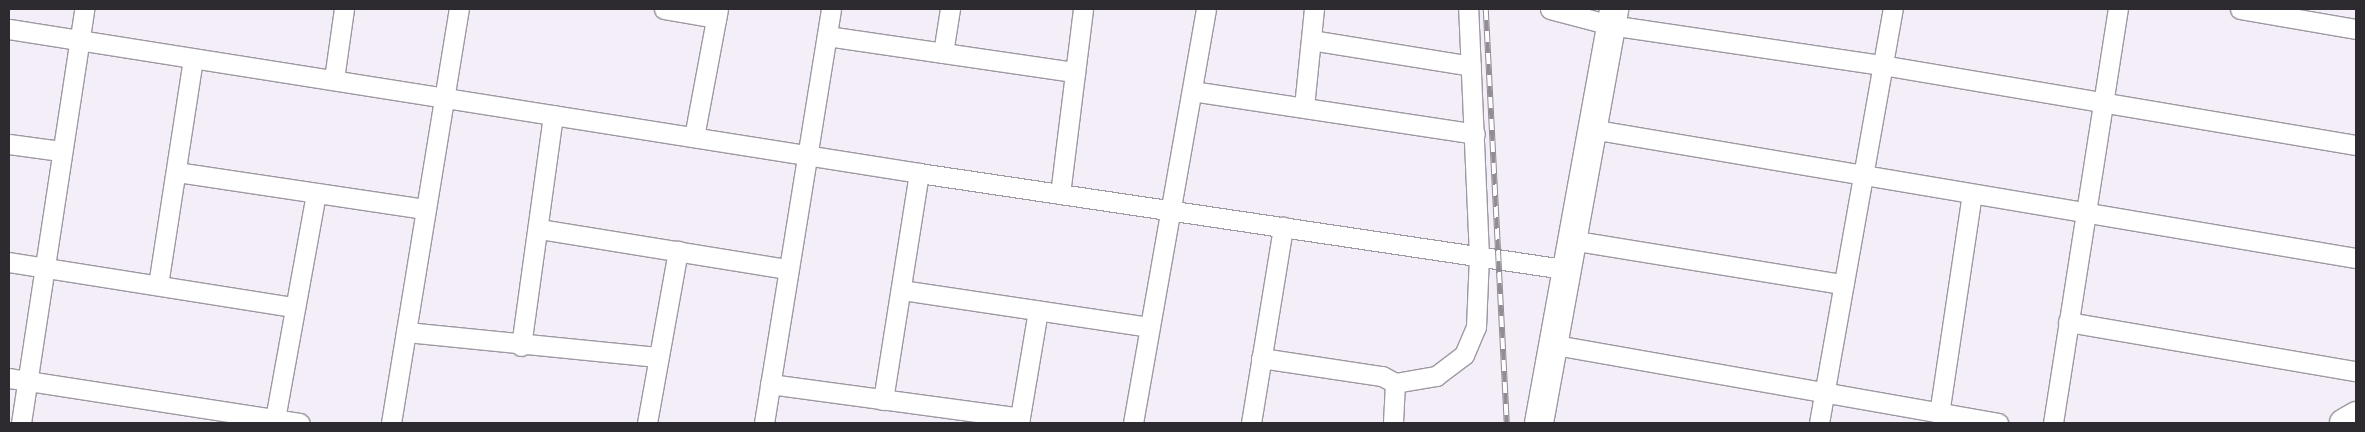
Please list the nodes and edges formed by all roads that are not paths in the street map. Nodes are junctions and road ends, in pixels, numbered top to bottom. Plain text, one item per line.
1 (84, 9) edge
2 (344, 9) edge
3 (459, 9) edge
4 (664, 9) edge
5 (830, 9) edge
6 (950, 9) edge
7 (1083, 9) edge
8 (1206, 9) edge
9 (1314, 9) edge
10 (1468, 9) edge
11 (1550, 9) edge
12 (1893, 9) edge
13 (2118, 9) edge
14 (2240, 9) edge
15 (717, 13) edge
16 (1612, 17) edge
17 (2356, 28) edge
18 (9, 29) edge
19 (827, 36) junction
20 (1310, 40) junction
21 (79, 41) junction
22 (943, 53) junction
23 (194, 60) junction
24 (1882, 65) junction
25 (1471, 66) junction
26 (1076, 72) junction
27 (334, 79) junction
28 (1192, 91) junction
29 (442, 94) junction
30 (2102, 100) junction
31 (1304, 107) junction
32 (553, 115) junction
33 (1591, 129) junction
34 (1475, 134) junction
35 (694, 137) junction
36 (9, 144) edge
37 (2356, 144) edge
38 (61, 151) junction
39 (805, 154) junction
40 (177, 172) junction
41 (919, 173) junction
42 (1861, 177) junction
43 (316, 194) junction
44 (1060, 194) junction
45 (1972, 194) junction
46 (425, 209) junction
47 (1170, 211) junction
48 (2084, 212) junction
49 (1283, 227) junction
50 (539, 229) junction
51 (1570, 240) junction
52 (678, 251) junction
53 (1479, 256) junction
54 (2356, 258) edge
55 (9, 262) edge
56 (44, 268) junction
57 (1564, 268) junction
58 (786, 269) junction
59 (1843, 284) junction
60 (158, 285) junction
61 (902, 290) junction
62 (293, 307) junction
63 (1038, 311) junction
64 (2068, 322) junction
65 (1149, 327) junction
66 (406, 332) junction
67 (1550, 344) junction
68 (521, 346) junction
69 (658, 358) junction
70 (1262, 358) junction
71 (2356, 371) edge
72 (18, 380) edge
73 (1395, 383) junction
74 (770, 384) junction
75 (1824, 396) junction
76 (883, 400) junction
77 (1939, 414) junction
78 (2356, 416) edge
79 (275, 419) junction
80 (1019, 420) edge
81 (21, 423) edge
82 (300, 423) edge
83 (391, 423) edge
84 (647, 423) edge
85 (764, 423) edge
86 (1133, 423) edge
87 (1251, 423) edge
88 (1392, 423) edge
89 (1539, 423) edge
90 (1819, 423) edge
91 (1998, 423) edge
92 (2053, 423) edge
93 (2344, 423) edge

1 - 21 street
2 - 27 street
3 - 29 street
4 - 15 street
5 - 19 street
6 - 22 street
7 - 26 street
8 - 28 street
9 - 20 street
10 - 25 street
11 - 16 street
12 - 24 street
13 - 30 street
14 - 17 street
15 - 35 street
16 - 24 street
16 - 33 main road
18 - 21 street
19 - 22 street
19 - 39 street
20 - 25 street
20 - 31 street
21 - 23 street
21 - 38 street
22 - 26 street
23 - 27 street
23 - 40 street
24 - 30 street
24 - 42 street
25 - 34 street
26 - 44 street
27 - 29 street
28 - 31 street
28 - 47 street
29 - 32 street
29 - 46 street
30 - 37 street
30 - 48 street
31 - 34 street
32 - 35 street
32 - 50 street
33 - 42 street
33 - 51 main road
34 - 53 street
35 - 39 street
36 - 38 street
38 - 56 street
39 - 41 street
39 - 58 street
40 - 43 street
40 - 60 street
41 - 44 street
41 - 61 street
42 - 45 street
42 - 59 street
43 - 46 street
43 - 62 street
44 - 47 street
45 - 48 street
45 - 77 street
46 - 66 street
47 - 49 street
47 - 65 street
48 - 54 street
48 - 64 street
49 - 53 street
49 - 70 street
50 - 52 street
50 - 68 street
51 - 57 main road
51 - 59 street
52 - 58 street
52 - 69 street
53 - 57 street
53 - 73 street
55 - 56 street
56 - 60 street
56 - 72 street
57 - 67 main road
58 - 74 street
59 - 75 street
60 - 62 street
61 - 63 street
61 - 76 street
62 - 79 street
63 - 65 street
63 - 80 street
64 - 71 street
64 - 92 street
65 - 86 street
66 - 68 street
66 - 83 street
67 - 75 street
67 - 89 main road
68 - 69 street
69 - 84 street
70 - 73 street
70 - 87 street
72 - 79 street
72 - 81 street
73 - 88 street
74 - 76 street
74 - 85 street
75 - 77 street
75 - 90 street
76 - 80 street
77 - 91 street
78 - 93 main road
79 - 82 street

